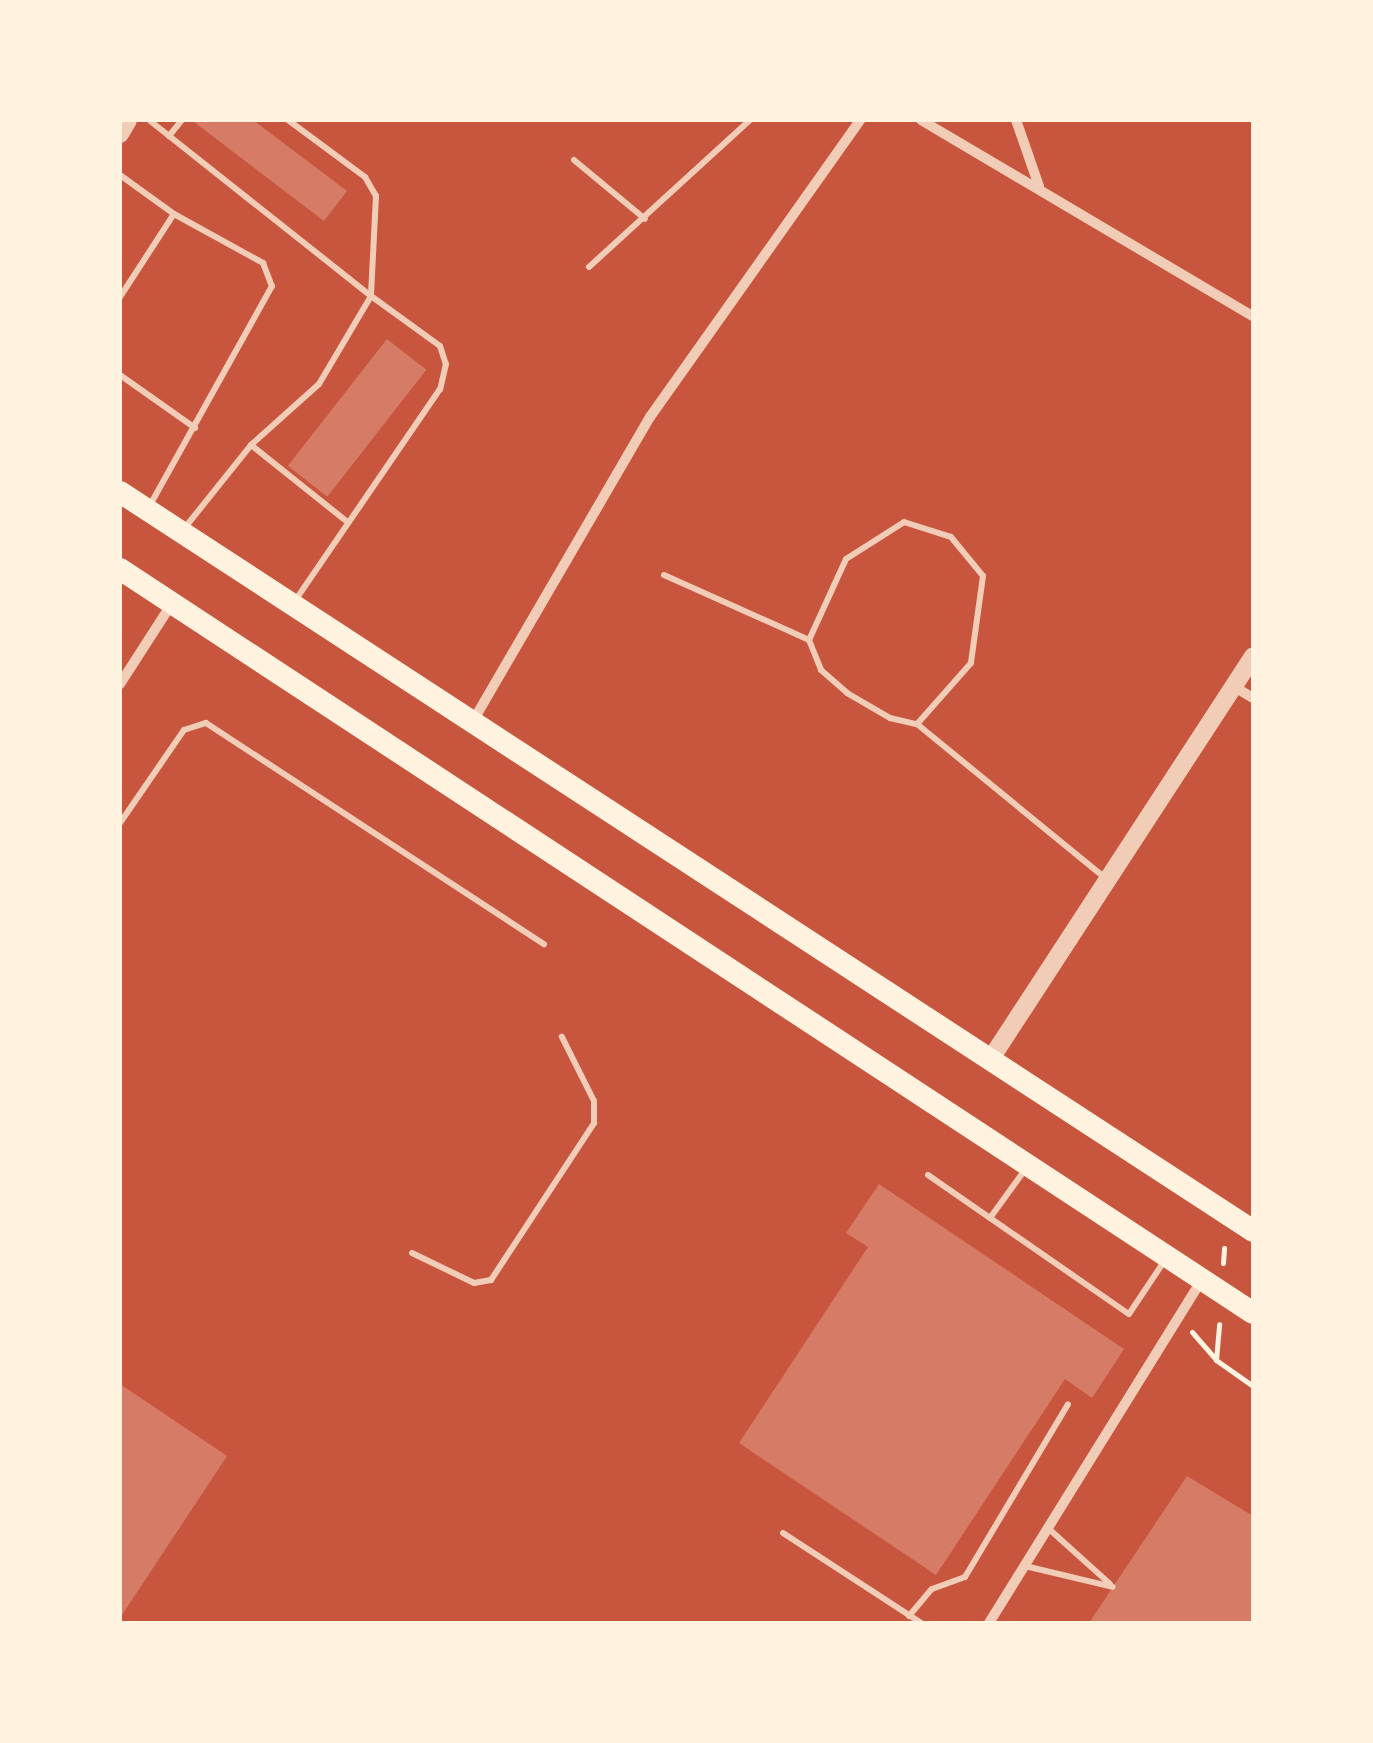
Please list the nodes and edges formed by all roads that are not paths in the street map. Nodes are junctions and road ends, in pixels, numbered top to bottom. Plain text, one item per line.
1 (128, 120) edge
2 (149, 120) edge
3 (182, 120) edge
4 (288, 120) edge
5 (750, 120) edge
6 (860, 120) edge
7 (920, 120) edge
8 (1016, 120) edge
9 (120, 134) edge
10 (170, 136) junction
11 (574, 160) dead end
12 (120, 175) edge
13 (1039, 187) junction
14 (174, 214) junction
15 (645, 219) junction
16 (590, 267) dead end
17 (371, 296) junction
18 (120, 297) edge
19 (1253, 316) edge
20 (120, 374) edge
21 (194, 428) junction
22 (251, 445) junction
23 (120, 492) edge
24 (147, 510) junction
25 (345, 520) junction
26 (181, 532) junction
27 (120, 569) edge
28 (664, 575) dead end
29 (172, 603) junction
30 (292, 604) junction
31 (809, 640) junction
32 (1253, 656) edge
33 (120, 684) edge
34 (1234, 686) junction
35 (1253, 698) edge
36 (472, 722) junction
37 (917, 724) junction
38 (120, 823) edge
39 (1107, 880) junction
40 (544, 944) dead end
41 (562, 1037) dead end
42 (990, 1060) junction
43 (1028, 1166) junction
44 (928, 1175) dead end
45 (990, 1218) junction
46 (1253, 1231) edge
47 (412, 1253) dead end
48 (1167, 1257) junction
49 (1202, 1280) junction
50 (1253, 1313) edge
51 (1068, 1404) dead end
52 (1048, 1528) junction
53 (783, 1533) dead end
54 (1024, 1566) junction
55 (909, 1616) junction
56 (920, 1623) edge
57 (989, 1623) edge

1 - 9 street
2 - 10 lane
3 - 10 lane
4 - 17 lane
5 - 15 lane
6 - 36 street
7 - 13 street
8 - 13 street
10 - 17 lane
11 - 15 lane
12 - 14 lane
13 - 19 street
14 - 18 lane
14 - 21 lane
15 - 16 lane
17 - 22 lane
17 - 25 lane
20 - 21 lane
21 - 24 lane
22 - 25 lane
22 - 26 lane
23 - 24 main road
24 - 26 main road
25 - 30 lane
26 - 30 main road
27 - 29 main road
28 - 31 lane
29 - 33 street
29 - 43 main road
30 - 36 main road
31 - 37 lane
31 - 37 lane
32 - 34 street
34 - 35 street
34 - 39 street
36 - 42 main road
37 - 39 lane
38 - 40 lane
39 - 42 street
41 - 47 lane
42 - 46 main road
43 - 45 lane
43 - 48 main road
44 - 45 lane
45 - 48 lane
48 - 49 main road
49 - 50 main road
49 - 52 street
51 - 55 lane
52 - 54 street
52 - 54 lane
53 - 55 lane
54 - 57 street
55 - 56 lane

